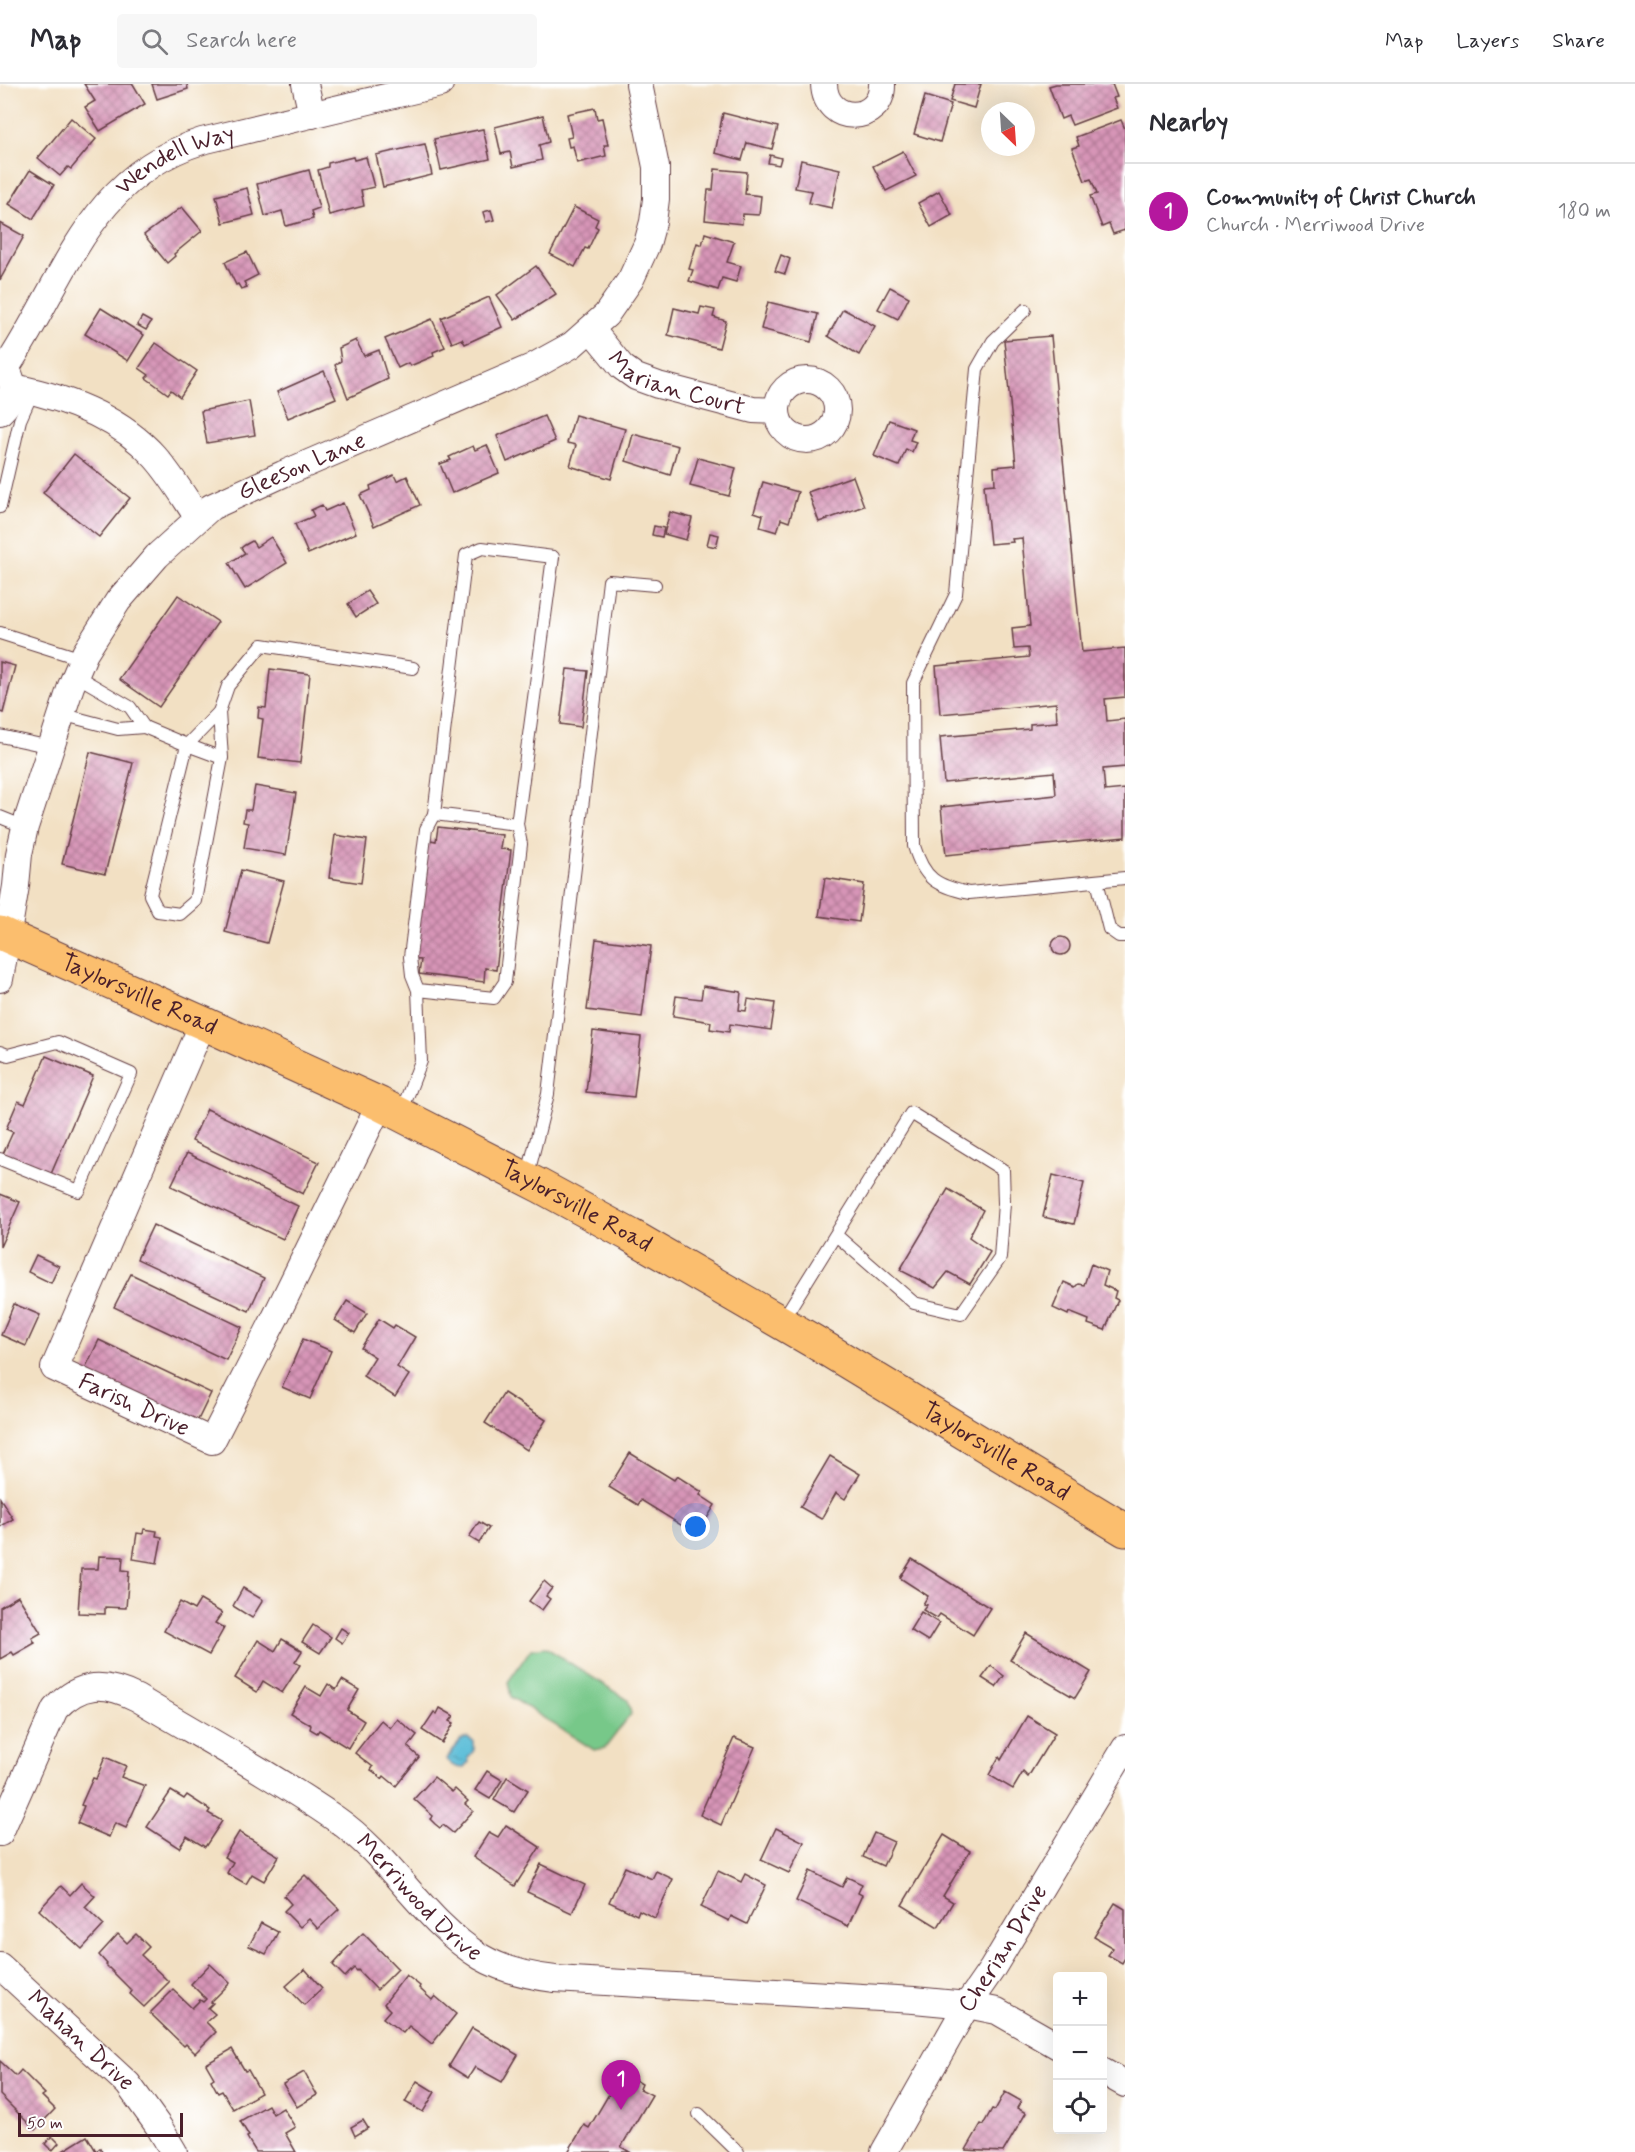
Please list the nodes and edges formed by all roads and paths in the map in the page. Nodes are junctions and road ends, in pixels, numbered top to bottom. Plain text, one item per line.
1 (305, 84) edge
2 (440, 84) edge
3 (639, 84) edge
4 (824, 84) edge
5 (882, 84) edge
6 (312, 115) junction
7 (1025, 310) dead end
8 (591, 330) junction
9 (13, 377) edge
10 (777, 411) dead end
11 (0, 412) edge
12 (0, 507) edge
13 (198, 518) junction
14 (655, 585) dead end
15 (0, 633) edge
16 (79, 667) junction
17 (413, 668) dead end
18 (219, 712) junction
19 (61, 714) junction
20 (144, 727) junction
21 (0, 736) edge
22 (187, 745) junction
23 (51, 747) junction
24 (222, 758) junction
25 (434, 814) junction
26 (0, 817) edge
27 (517, 824) junction
28 (26, 827) junction
29 (1125, 878) edge
30 (1097, 881) junction
31 (3, 935) edge
32 (1125, 936) edge
33 (0, 978) edge
34 (418, 990) junction
35 (203, 1023) junction
36 (0, 1052) edge
37 (390, 1109) junction
38 (0, 1159) edge
39 (527, 1179) junction
40 (836, 1235) junction
41 (781, 1322) junction
42 (1125, 1530) edge
43 (1125, 1748) edge
44 (0, 1833) edge
45 (0, 1966) edge
46 (967, 2005) junction
47 (1053, 2043) edge
48 (1107, 2074) edge
49 (1125, 2084) edge
50 (699, 2114) dead end
51 (174, 2152) edge
52 (738, 2152) edge
53 (884, 2152) edge

1 - 6 street
2 - 6 street, Wendell Way
3 - 8 street, Gleeson Lane
4 - 5 street
6 - 9 street, Wendell Way
7 - 30 lane
8 - 10 street, Marian Court
8 - 13 street, Gleeson Lane
9 - 11 street, Wendell Way
9 - 12 lane
9 - 13 street
13 - 16 street, Gleeson Lane
14 - 39 lane
15 - 16 lane
16 - 19 street, Gleeson Lane
16 - 20 lane
17 - 18 lane
18 - 22 lane
18 - 24 lane
19 - 20 lane
19 - 23 street, Gleeson Lane
20 - 22 lane
21 - 23 lane
22 - 24 lane
22 - 24 lane
23 - 28 street, Gleeson Lane
25 - 27 lane
25 - 27 lane
25 - 34 lane
26 - 28 lane
27 - 34 lane
28 - 31 street, Gleeson Lane
29 - 30 lane
30 - 32 lane
31 - 33 street, Gleeson Lane
31 - 35 main road, Taylorsville Road
34 - 37 lane
35 - 37 main road, Taylorsville Road
35 - 37 street, Farish Drive
36 - 38 lane
37 - 39 main road, Taylorsville Road
39 - 41 main road, Taylorsville Road
40 - 40 lane
40 - 41 lane
41 - 42 main road, Taylorsville Road
43 - 46 street, Cherian Drive
44 - 46 street, Merriwood Drive
45 - 51 street, Mahan Drive
46 - 47 street, Merriwood Drive
46 - 53 street, Cherian Drive
48 - 49 street
50 - 52 lane

